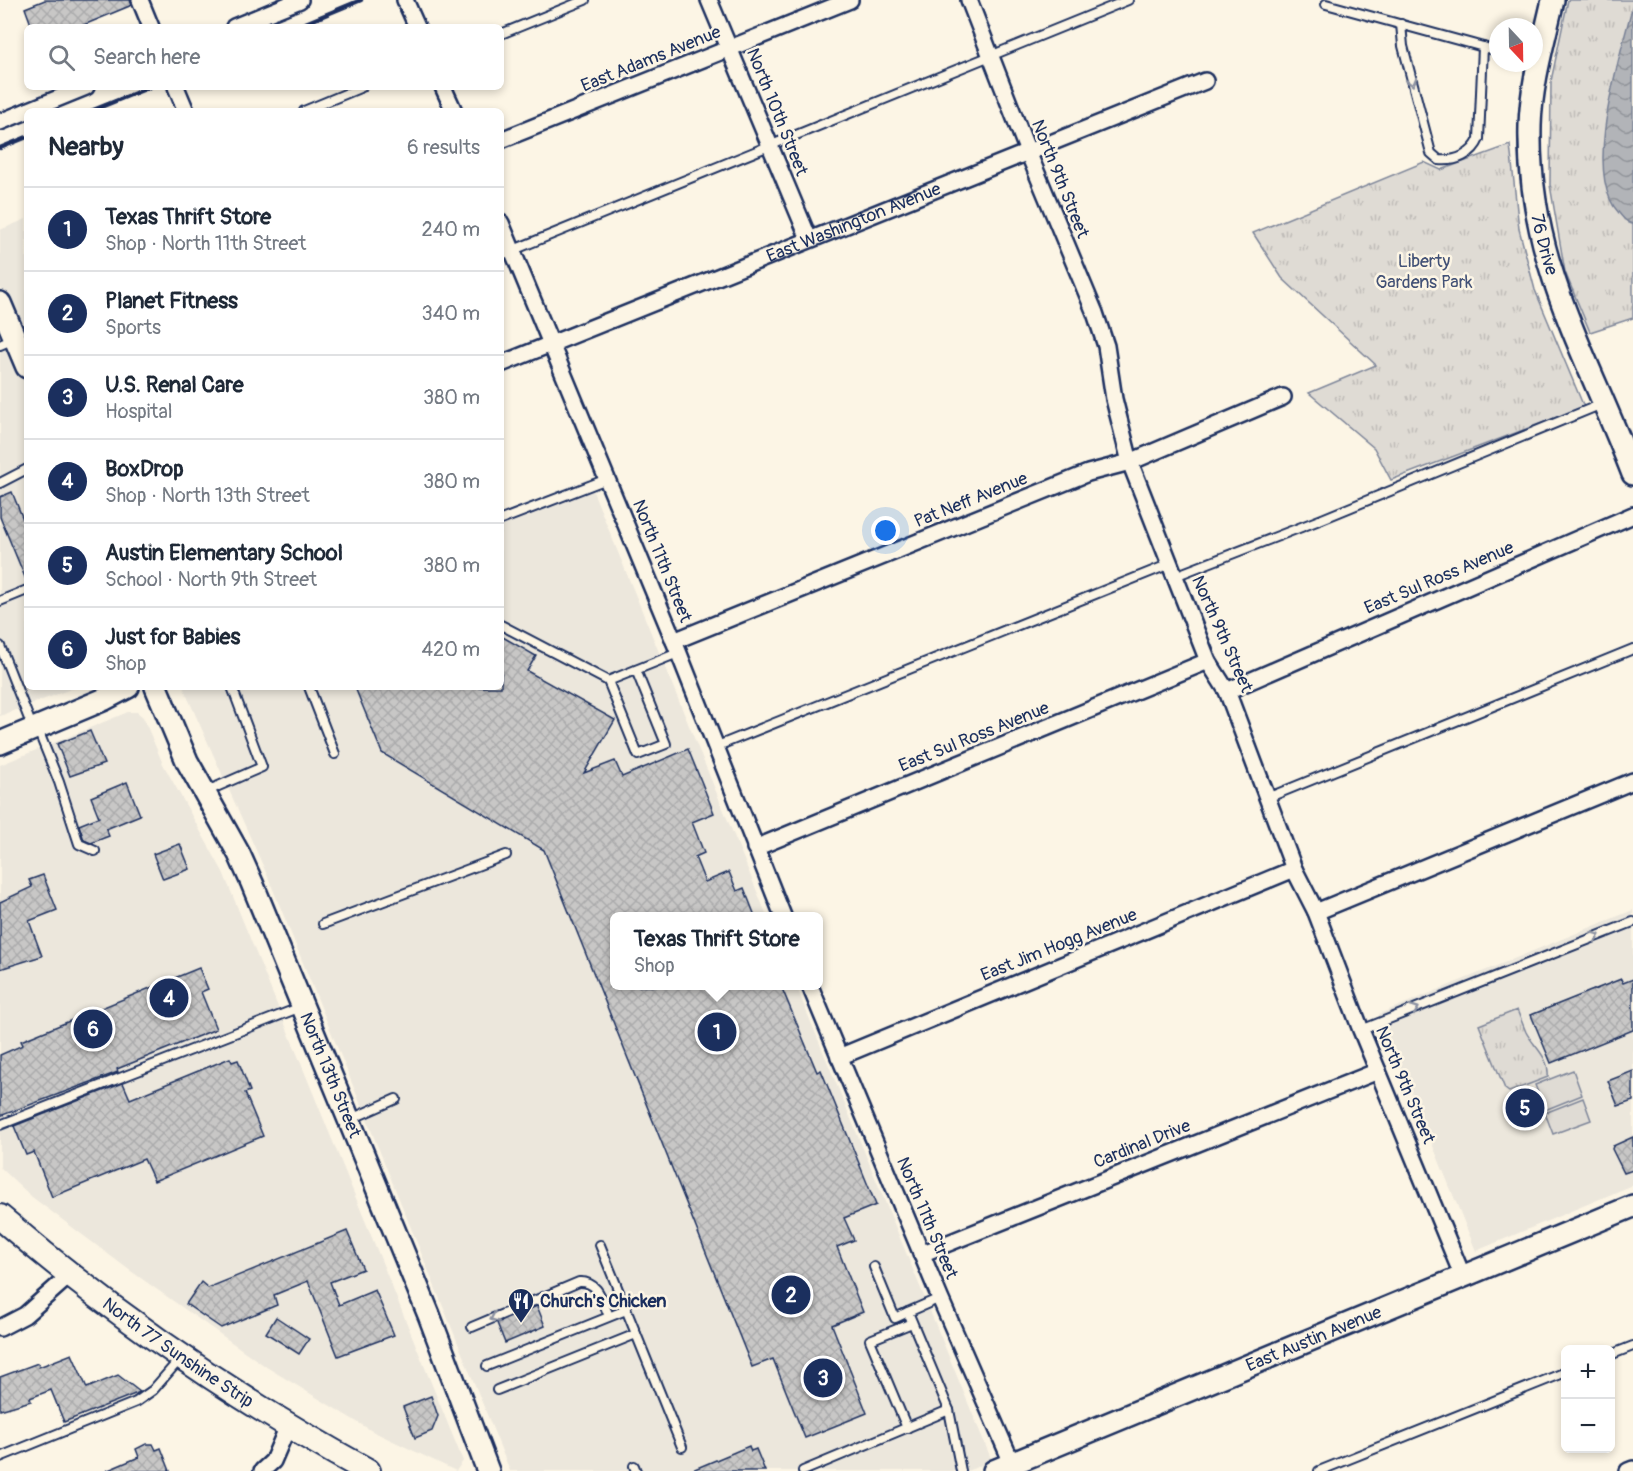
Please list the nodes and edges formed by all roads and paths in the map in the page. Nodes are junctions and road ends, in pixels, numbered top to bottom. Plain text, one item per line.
1 (140, 0) edge
2 (300, 0) edge
3 (405, 0) edge
4 (585, 0) edge
5 (709, 0) edge
6 (850, 0) edge
7 (969, 0) edge
8 (1128, 0) edge
9 (1553, 0) edge
10 (1326, 4) dead end
11 (150, 24) edge
12 (241, 24) edge
13 (416, 24) edge
14 (1401, 24) junction
15 (504, 33) edge
16 (1543, 38) edge
17 (1483, 47) junction
18 (730, 48) junction
19 (1489, 49) edge
20 (991, 56) junction
21 (1536, 72) edge
22 (1205, 81) dead end
23 (79, 90) edge
24 (177, 90) edge
25 (355, 90) edge
26 (444, 90) edge
27 (34, 108) edge
28 (185, 108) edge
29 (311, 108) edge
30 (453, 108) edge
31 (24, 112) edge
32 (0, 122) edge
33 (504, 139) edge
34 (771, 147) junction
35 (1028, 153) junction
36 (504, 238) edge
37 (809, 239) junction
38 (507, 253) edge
39 (0, 303) edge
40 (14, 339) edge
41 (551, 343) junction
42 (24, 361) edge
43 (504, 363) edge
44 (1283, 397) dead end
45 (1604, 403) junction
46 (1130, 462) junction
47 (24, 471) edge
48 (1633, 474) edge
49 (607, 478) junction
50 (0, 483) edge
51 (1633, 515) edge
52 (504, 519) edge
53 (1172, 570) junction
54 (24, 591) edge
55 (0, 601) edge
56 (504, 628) edge
57 (0, 646) edge
58 (676, 647) junction
59 (1633, 649) edge
60 (1208, 661) junction
61 (636, 670) junction
62 (608, 681) junction
63 (122, 690) edge
64 (157, 690) edge
65 (233, 690) edge
66 (310, 690) edge
67 (1227, 691) junction
68 (35, 728) junction
69 (0, 743) edge
70 (715, 747) junction
71 (335, 754) dead end
72 (1633, 781) edge
73 (206, 791) junction
74 (1267, 798) junction
75 (755, 848) junction
76 (95, 851) dead end
77 (507, 855) dead end
78 (1294, 869) junction
79 (781, 912) edge
80 (1316, 912) junction
81 (1633, 922) edge
82 (323, 924) dead end
83 (812, 990) edge
84 (302, 1006) junction
85 (1361, 1030) junction
86 (839, 1057) junction
87 (1378, 1071) junction
88 (396, 1099) dead end
89 (349, 1120) junction
90 (0, 1125) edge
91 (1633, 1206) edge
92 (0, 1217) edge
93 (600, 1245) dead end
94 (921, 1254) junction
95 (874, 1267) dead end
96 (70, 1275) junction
97 (1463, 1277) junction
98 (940, 1298) junction
99 (626, 1310) junction
100 (908, 1312) junction
101 (609, 1316) junction
102 (912, 1323) junction
103 (472, 1327) dead end
104 (0, 1328) edge
105 (636, 1335) junction
106 (1633, 1346) edge
107 (1615, 1353) edge
108 (182, 1358) junction
109 (487, 1366) dead end
110 (1561, 1374) edge
111 (497, 1390) dead end
112 (949, 1410) junction
113 (288, 1426) junction
114 (906, 1428) junction
115 (682, 1447) dead end
116 (0, 1457) edge
117 (1003, 1467) edge
118 (360, 1469) edge
119 (1633, 1469) edge
120 (262, 1471) edge
121 (488, 1471) edge
122 (803, 1471) edge
123 (961, 1471) edge
124 (1319, 1471) edge
125 (1628, 1471) edge

1 - 11 street
2 - 12 street
3 - 13 street
4 - 15 lane
5 - 18 street, North 10th Street
6 - 18 street, East Adams Avenue
7 - 20 street, North 9th Street
8 - 20 lane
9 - 16 street, 76 Drive
10 - 14 lane
14 - 17 lane
14 -> 17 lane
17 - 19 lane
18 - 33 street, East Adams Avenue
18 - 34 street, North 10th Street
20 - 34 lane
20 - 35 street, North 9th Street
21 - 45 street, 76 Drive
22 - 35 street, East Washington Avenue
23 - 27 street
24 - 28 street
25 - 29 lane
26 - 30 street
31 - 32 street
34 - 37 street, North 10th Street
34 - 38 lane
35 - 37 street, East Washington Avenue
35 - 46 street, North 9th Street
36 - 38 street, North 11th Street
37 - 41 street, East Washington Avenue
38 - 41 street, North 11th Street
39 - 40 street
40 - 42 street
41 - 43 street, East Washington Avenue
41 - 49 street, North 11th Street
44 - 46 street, Pat Neff Avenue
45 - 48 street, 76 Drive
45 - 53 lane
46 - 53 street, North 9th Street
46 - 58 street, Pat Neff Avenue
47 - 50 lane
49 - 52 lane
49 - 58 street, North 11th Street
51 - 67 street, East Sul Ross Avenue
53 - 60 street, North 9th Street
53 - 70 lane
54 - 55 lane
56 - 62 lane
57 - 68 lane
58 - 61 lane
58 - 70 street, North 11th Street
59 - 74 lane
60 - 67 street, North 9th Street
60 - 75 street, East Sul Ross Avenue
61 - 62 lane
61 - 62 lane
63 - 68 street
64 - 73 street, North 13th Street
65 - 73 lane
66 - 71 lane
67 - 74 street, North 9th Street
68 - 69 street
68 - 76 lane
70 - 75 street, North 11th Street
72 - 80 street
73 - 84 street, North 13th Street
74 - 78 street, North 9th Street
75 - 79 street, North 11th Street
77 - 82 lane
78 - 80 street, North 9th Street
78 - 86 street, East Jim Hogg Avenue
80 - 85 street, North 9th Street
85 -> 81 lane
83 - 86 street, North 11th Street
84 - 89 street, North 13th Street
84 - 90 lane
85 - 87 street, North 9th Street
86 - 94 street, North 11th Street
87 - 94 street, Cardinal Drive
87 - 97 street, North 9th Street
88 - 89 lane
89 - 121 street, North 13th Street
91 - 97 street, East Austin Avenue
92 - 96 main road, North 77 Sunshine Strip
93 - 99 lane
94 - 98 street, North 11th Street
95 - 100 lane
96 - 104 street
96 - 108 main road, North 77 Sunshine Strip
97 - 117 street, East Austin Avenue
98 - 100 lane
98 - 117 street, North 11th Street
99 - 101 lane
99 - 105 lane
100 - 102 lane
101 -> 103 lane
101 - 109 lane
102 - 112 lane
102 - 114 lane
105 - 111 lane
105 - 115 lane
106 - 107 lane
108 - 113 main road, North 77 Sunshine Strip
108 - 116 lane
110 - 124 lane
112 - 114 lane
112 - 123 lane
113 - 118 main road, North 77 Sunshine Strip
113 - 120 street
114 - 122 lane
119 - 125 street

